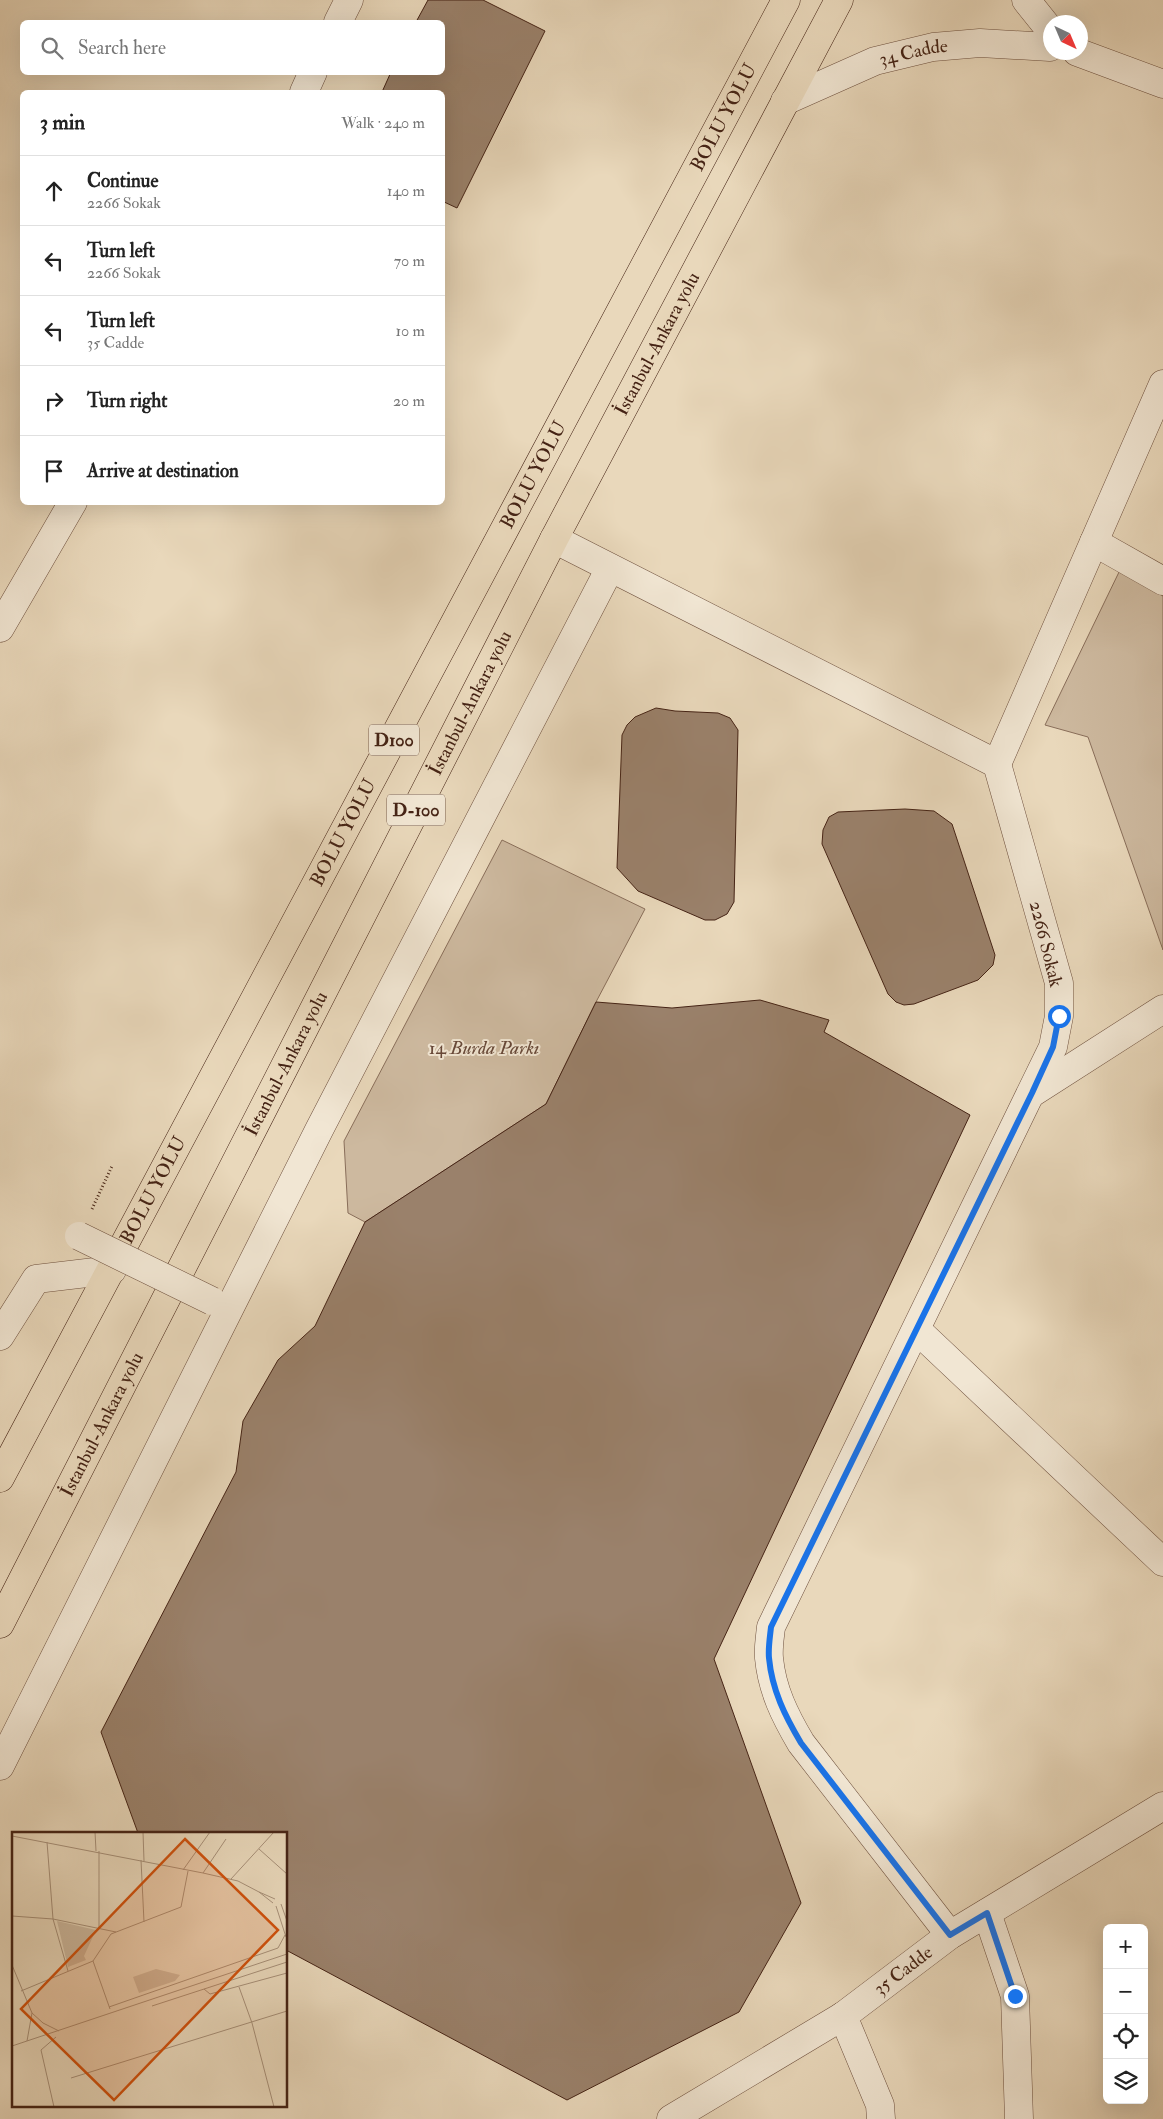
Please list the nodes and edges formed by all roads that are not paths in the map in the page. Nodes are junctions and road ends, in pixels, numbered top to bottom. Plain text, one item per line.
1 (349, 0) edge
2 (774, 0) edge
3 (786, 0) edge
4 (839, 0) edge
5 (1026, 0) edge
6 (339, 20) edge
7 (1043, 21) edge
8 (764, 42) junction
9 (1043, 47) edge
10 (1088, 56) edge
11 (312, 75) edge
12 (1163, 84) edge
13 (305, 90) edge
14 (785, 101) junction
15 (1163, 384) edge
16 (71, 505) edge
17 (554, 539) junction
18 (1094, 542) junction
19 (610, 568) junction
20 (1163, 581) edge
21 (0, 628) edge
22 (997, 764) junction
23 (1163, 1009) edge
24 (1032, 1093) junction
25 (79, 1236) road end
26 (112, 1270) junction
27 (212, 1301) dead end
28 (917, 1330) junction
29 (0, 1336) edge
30 (0, 1478) edge
31 (1163, 1562) edge
32 (0, 1624) edge
33 (0, 1766) edge
34 (1163, 1806) edge
35 (987, 1913) junction
36 (950, 1935) junction
37 (842, 2016) junction
38 (671, 2119) edge
39 (881, 2119) edge
40 (1019, 2119) edge

1 - 6 street
2 - 8 highway
3 - 8 highway, BOLU YOLU / D100
4 - 14 highway, İstanbul-Ankara yolu / D-100
5 - 7 street
8 - 26 highway, BOLU YOLU / D100
9 - 14 street, 34 Cadde
10 - 12 street
11 - 13 street
14 - 17 highway, İstanbul-Ankara yolu / D-100
15 - 18 street
16 - 21 street
17 - 19 street
17 - 32 highway, İstanbul-Ankara yolu / D-100
18 - 20 street
18 - 22 street
19 - 22 street
19 - 33 street
22 - 24 street, 2266 Sokak
23 - 24 street
24 - 28 street, 2266 Sokak
25 - 27 street, bridge
26 - 29 street
26 - 30 highway, BOLU YOLU / D100
28 - 31 street
28 - 36 street, 2266 Sokak
34 - 35 street, 35 Cadde
35 - 36 street, 35 Cadde
35 - 40 street
36 - 37 street, 35 Cadde
37 - 38 street, 35 Cadde
37 - 39 street

